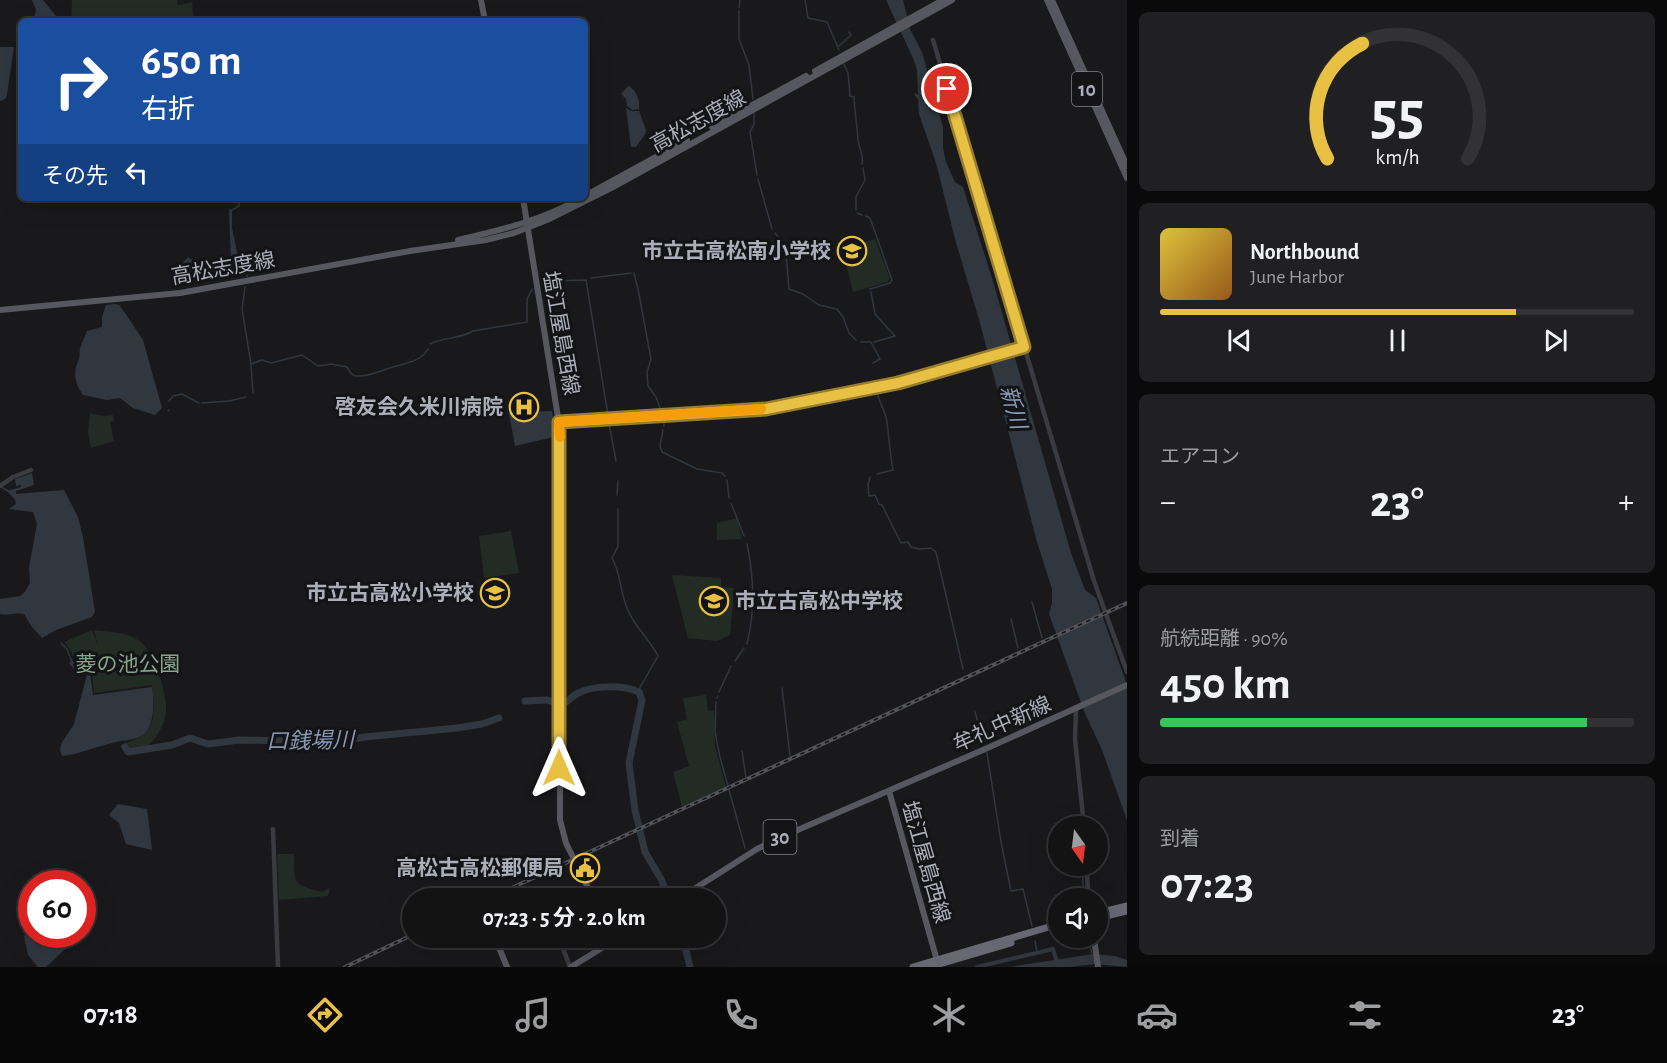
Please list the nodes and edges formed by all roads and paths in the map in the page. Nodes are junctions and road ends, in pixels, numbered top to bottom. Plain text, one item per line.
1 (481, 0) edge
2 (943, 0) edge
3 (952, 0) edge
4 (1047, 0) edge
5 (1052, 0) edge
6 (923, 13) junction
7 (484, 18) edge
8 (885, 35) junction
9 (933, 40) dead end
10 (1127, 166) edge
11 (1127, 178) edge
12 (588, 194) edge
13 (588, 200) edge
14 (523, 201) edge
15 (575, 201) edge
16 (586, 201) edge
17 (527, 225) junction
18 (0, 310) edge
19 (1024, 348) junction
20 (559, 422) junction
21 (31, 470) dead end
22 (1, 486) edge
23 (1127, 672) edge
24 (1127, 685) edge
25 (1078, 708) junction
26 (889, 791) junction
27 (1083, 816) edge
28 (273, 829) dead end
29 (588, 888) edge
30 (696, 888) edge
31 (1127, 906) edge
32 (1108, 911) edge
33 (1127, 911) edge
34 (1108, 916) edge
35 (1048, 928) edge
36 (1048, 931) edge
37 (499, 948) edge
38 (563, 948) edge
39 (600, 948) edge
40 (1096, 948) edge
41 (938, 964) edge
42 (278, 967) edge
43 (507, 967) edge
44 (571, 967) edge
45 (913, 967) edge
46 (929, 967) edge
47 (1098, 967) edge

1 - 7 main road
2 - 6 main road, 高松志度線
3 - 6 main road, 高松志度線
4 - 11 main road, 10
5 - 10 main road, 10
6 - 8 main road, 高松志度線
8 - 12 main road, 高松志度線
8 - 13 main road, 高松志度線
9 - 19 street
14 - 17 main road, 塩江屋島西線
15 - 17 main road, 高松志度線
16 - 17 main road, 高松志度線
17 - 18 main road, 高松志度線
17 - 20 main road, 塩江屋島西線
19 - 20 street
19 - 23 street
20 - 29 main road, 塩江屋島西線
21 - 22 street
24 - 25 main road, 牟礼中新線
25 - 26 main road, 牟礼中新線
25 - 27 street
26 - 30 main road, 塩江屋島西線 / 30
26 - 41 main road, 塩江屋島西線
28 - 42 street
31 - 32 highway
33 - 34 highway
35 - 41 highway
36 - 41 highway
37 - 43 main road
38 - 44 street
39 - 44 main road
40 - 47 main road
41 - 45 highway
41 - 46 highway

